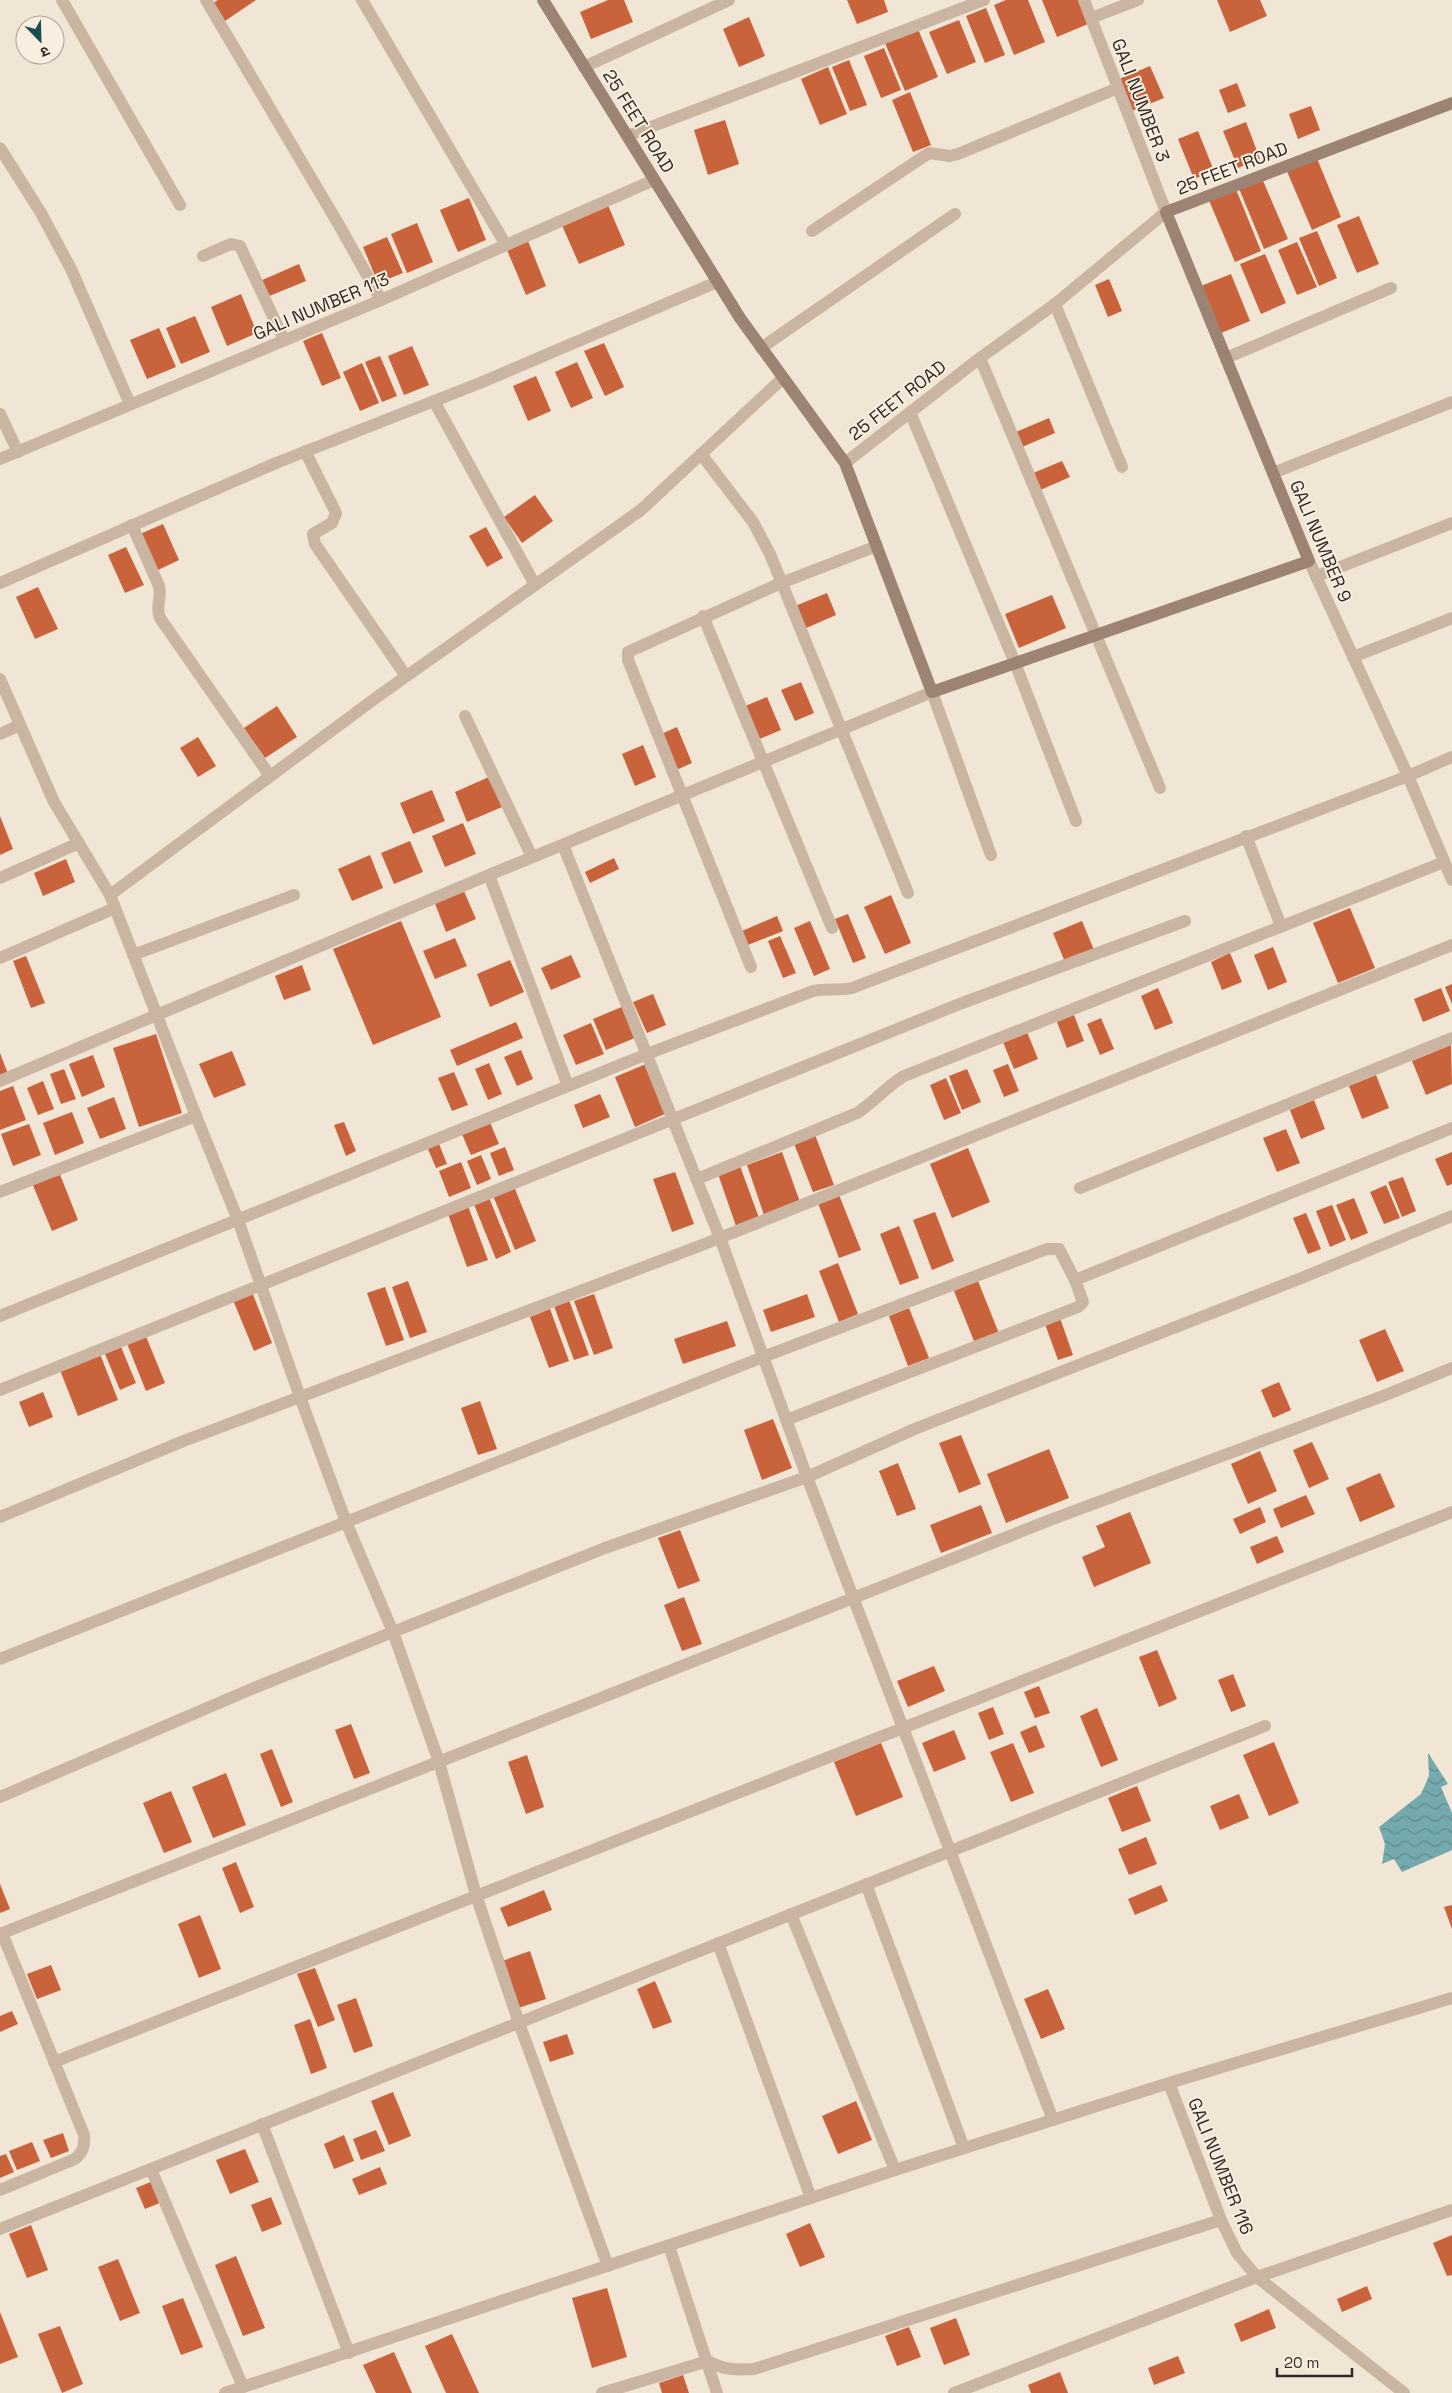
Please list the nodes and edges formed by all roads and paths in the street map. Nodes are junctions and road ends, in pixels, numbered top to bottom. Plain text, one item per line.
1 (62, 0) edge
2 (206, 0) edge
3 (362, 0) edge
4 (543, 0) edge
5 (729, 0) edge
6 (984, 0) edge
7 (1084, 0) edge
8 (1138, 0) edge
9 (1091, 18) junction
10 (584, 67) junction
11 (1118, 88) junction
12 (1452, 103) edge
13 (627, 136) junction
14 (0, 148) edge
15 (654, 180) junction
16 (180, 205) dead end
17 (1166, 212) junction
18 (955, 214) dead end
19 (812, 231) dead end
20 (506, 245) junction
21 (203, 256) dead end
22 (717, 282) junction
23 (1391, 288) dead end
24 (381, 300) junction
25 (1055, 304) junction
26 (284, 340) junction
27 (761, 348) junction
28 (980, 358) junction
29 (1226, 358) junction
30 (783, 378) junction
31 (434, 401) junction
32 (1452, 402) edge
33 (130, 404) junction
34 (910, 412) junction
35 (0, 414) edge
36 (305, 451) junction
37 (18, 452) junction
38 (701, 454) junction
39 (0, 459) edge
40 (845, 463) junction
41 (1122, 467) dead end
42 (1273, 473) junction
43 (1452, 523) edge
44 (132, 525) junction
45 (877, 546) junction
46 (1309, 561) junction
47 (1317, 576) junction
48 (0, 583) edge
49 (781, 583) junction
50 (535, 585) junction
51 (703, 616) junction
52 (1452, 618) edge
53 (1095, 635) junction
54 (1354, 657) junction
55 (1015, 663) junction
56 (406, 676) junction
57 (0, 679) edge
58 (932, 692) junction
59 (465, 716) dead end
60 (20, 725) junction
61 (840, 730) junction
62 (0, 734) edge
63 (1452, 757) edge
64 (763, 762) junction
65 (270, 776) junction
66 (1408, 776) junction
67 (1160, 788) dead end
68 (681, 796) junction
69 (1076, 821) dead end
70 (1246, 836) junction
71 (79, 843) junction
72 (563, 845) junction
73 (991, 855) dead end
74 (532, 857) junction
75 (1444, 862) junction
76 (489, 875) junction
77 (0, 878) edge
78 (1452, 880) edge
79 (908, 894) dead end
80 (110, 895) junction
81 (294, 895) dead end
82 (115, 908) junction
83 (1185, 921) dead end
84 (1282, 926) junction
85 (832, 928) dead end
86 (1452, 945) edge
87 (133, 955) junction
88 (0, 958) edge
89 (750, 968) dead end
90 (156, 1016) junction
91 (1452, 1038) edge
92 (647, 1054) junction
93 (0, 1081) edge
94 (568, 1086) junction
95 (196, 1116) junction
96 (672, 1118) junction
97 (1452, 1128) edge
98 (697, 1179) junction
99 (1080, 1188) dead end
100 (0, 1192) edge
101 (1452, 1216) edge
102 (238, 1220) junction
103 (720, 1238) junction
104 (1075, 1280) junction
105 (262, 1284) junction
106 (0, 1316) edge
107 (763, 1357) junction
108 (1452, 1368) edge
109 (0, 1390) edge
110 (300, 1397) junction
111 (786, 1420) junction
112 (807, 1477) junction
113 (1452, 1512) edge
114 (0, 1517) edge
115 (346, 1522) junction
116 (854, 1599) junction
117 (393, 1632) junction
118 (0, 1659) edge
119 (903, 1726) junction
120 (1265, 1726) dead end
121 (438, 1762) junction
122 (0, 1797) edge
123 (950, 1850) junction
124 (866, 1884) junction
125 (476, 1895) junction
126 (791, 1914) junction
127 (1, 1933) edge
128 (718, 1943) junction
129 (1452, 1998) edge
130 (519, 2023) junction
131 (54, 2062) junction
132 (1169, 2083) junction
133 (1053, 2120) junction
134 (262, 2124) junction
135 (964, 2148) junction
136 (151, 2169) junction
137 (895, 2170) junction
138 (0, 2190) edge
139 (811, 2198) junction
140 (1452, 2210) edge
141 (1221, 2220) junction
142 (0, 2229) edge
143 (669, 2246) junction
144 (608, 2266) junction
145 (1257, 2277) junction
146 (349, 2352) junction
147 (708, 2361) junction
148 (243, 2387) junction
149 (225, 2393) edge
150 (602, 2393) edge
151 (717, 2393) edge
152 (954, 2393) edge
153 (1404, 2393) edge

1 - 16 street
2 - 24 street
3 - 20 street
4 - 10 street, 25 FEET ROAD
5 - 10 street
6 - 13 street
7 - 9 street, GALI NUMBER 3
8 - 9 street
9 - 11 street, GALI NUMBER 3
10 - 13 street, 25 FEET ROAD
11 - 17 street, GALI NUMBER 3
11 - 19 street
12 - 17 street, 25 FEET ROAD
13 - 15 street, 25 FEET ROAD
14 - 33 street
15 - 20 street, GALI NUMBER 113
15 - 22 street, 25 FEET ROAD
17 - 25 street, 25 FEET ROAD
17 - 29 street, GALI NUMBER 9
18 - 27 street
20 - 24 street, GALI NUMBER 113
21 - 26 street
22 - 27 street, 25 FEET ROAD
22 - 31 street
23 - 29 street
24 - 26 street, GALI NUMBER 113
25 - 28 street, 25 FEET ROAD
25 - 41 street
26 - 33 street, GALI NUMBER 113
27 - 30 street, 25 FEET ROAD
28 - 34 street, 25 FEET ROAD
28 - 53 street
29 - 42 street, GALI NUMBER 9
30 - 38 street
30 - 40 street, 25 FEET ROAD
31 - 36 street
31 - 50 street
32 - 42 street
33 - 37 street, GALI NUMBER 113
34 - 40 street, 25 FEET ROAD
34 - 55 street
35 - 37 street
36 - 44 street
36 - 56 street
37 - 39 street, GALI NUMBER 113
38 - 49 street
38 - 50 street
40 - 45 street
42 - 46 street, GALI NUMBER 9
43 - 47 street
44 - 48 street
44 - 65 street
45 - 49 street
45 - 58 street
46 - 47 street, GALI NUMBER 9
46 - 53 street
47 - 54 street, GALI NUMBER 9
49 - 51 street
49 - 61 street
50 - 56 street
51 - 64 street
51 - 68 street
52 - 54 street
53 - 55 street
53 - 67 street
54 - 66 street, GALI NUMBER 9
55 - 58 street
55 - 69 street
56 - 65 street
57 - 60 street
58 - 61 street
58 - 73 street
59 - 74 street
60 - 62 street
60 - 71 street
61 - 64 street
61 - 79 street
63 - 66 street
64 - 68 street
64 - 85 street
65 - 80 street
66 - 70 street
66 - 75 street, GALI NUMBER 9
68 - 72 street
68 - 89 street
70 - 84 street
70 - 92 street
71 - 77 street
71 - 80 street
72 - 74 street
72 - 92 street
74 - 76 street
75 - 78 street, GALI NUMBER 9
75 - 84 street
76 - 90 street
76 - 94 street
80 - 82 street
81 - 87 street
82 - 87 street
82 - 88 street
83 - 96 street
84 - 98 street
86 - 103 street
87 - 90 street
90 - 93 street
90 - 95 street
91 - 99 street
92 - 94 street
92 - 96 street
94 - 102 street
95 - 100 street
95 - 102 street
96 - 98 street
96 - 105 street
97 - 104 street
98 - 103 street
101 - 112 street
102 - 105 street
102 - 106 street
103 - 107 street
103 - 110 street
104 - 107 street
104 - 111 street
105 - 109 street
105 - 110 street
107 - 111 street
107 - 115 street
108 - 116 street
110 - 114 street
110 - 115 street
111 - 112 street
112 - 116 street
112 - 117 street
113 - 119 street
115 - 117 street
115 - 118 street
116 - 119 street
116 - 121 street
117 - 121 street
117 - 122 street
119 - 123 street
119 - 125 street
120 - 123 street
121 - 125 street
121 - 127 street
123 - 124 street
123 - 133 street
124 - 126 street
124 - 135 street
125 - 130 street
125 - 131 street
126 - 128 street
126 - 137 street
127 - 131 street
128 - 130 street
128 - 139 street
129 - 132 street
130 - 134 street
130 - 144 street
131 - 138 street
132 - 133 street
132 - 141 street, GALI NUMBER 116
133 - 135 street
134 - 136 street
134 - 146 street
135 - 137 street
136 - 142 street
136 - 148 street
137 - 139 street
139 - 143 street
140 - 145 street
141 - 145 street, GALI NUMBER 116
141 - 147 street
143 - 144 street
143 - 147 street
144 - 146 street
145 - 152 street
145 - 153 street, GALI NUMBER 116
146 - 148 street
147 - 150 street
147 - 151 street
148 - 149 street

